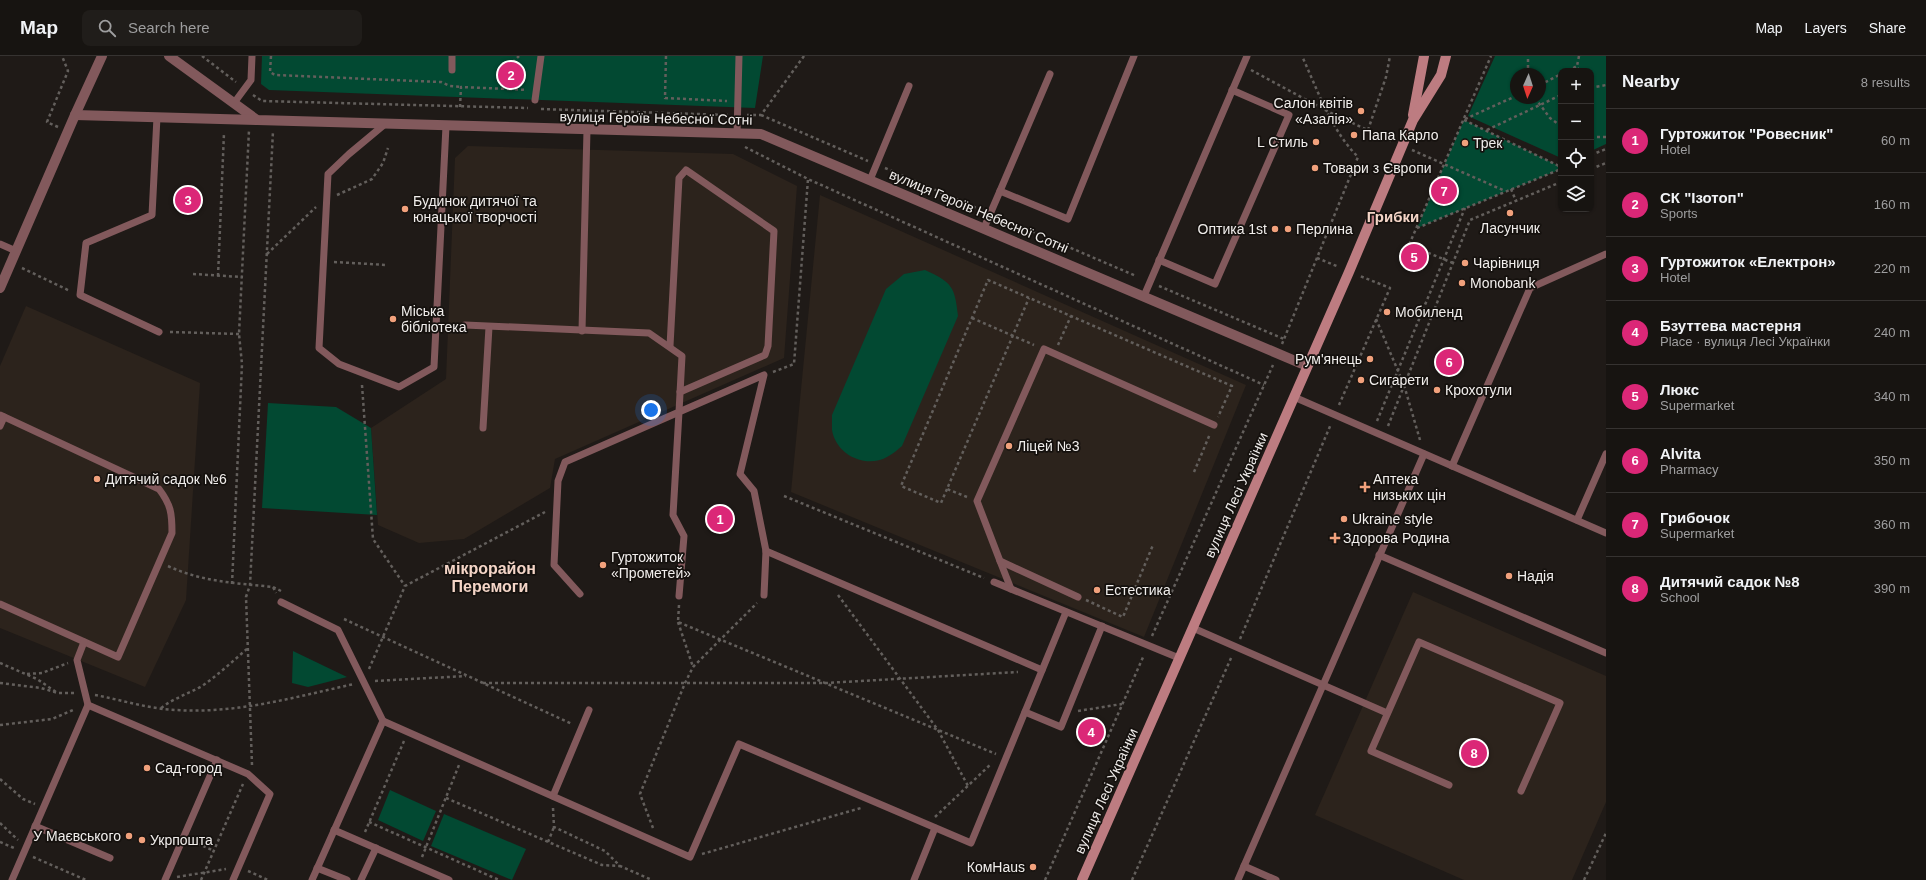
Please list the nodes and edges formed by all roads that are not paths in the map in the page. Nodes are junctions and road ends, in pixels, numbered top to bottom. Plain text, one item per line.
1 (102, 56) edge
2 (169, 56) edge
3 (252, 56) edge
4 (452, 56) edge
5 (541, 56) edge
6 (739, 56) edge
7 (1134, 56) edge
8 (1247, 56) edge
9 (1424, 56) edge
10 (1446, 56) edge
11 (1451, 56) edge
12 (452, 70) dead end
13 (1050, 74) dead end
14 (1441, 75) junction
15 (909, 86) dead end
16 (1232, 90) junction
17 (535, 100) dead end
18 (234, 103) junction
19 (74, 114) junction
20 (157, 117) junction
21 (254, 120) junction
22 (1413, 120) junction
23 (385, 124) junction
24 (446, 126) junction
25 (587, 130) junction
26 (737, 134) junction
27 (870, 180) junction
28 (1000, 190) junction
29 (984, 228) junction
30 (0, 244) edge
31 (16, 251) junction
32 (1606, 254) edge
33 (1159, 260) junction
34 (0, 288) edge
35 (1144, 296) junction
36 (465, 325) dead end
37 (489, 327) junction
38 (582, 331) junction
39 (159, 332) road end
40 (670, 346) junction
41 (1308, 366) junction
42 (680, 392) junction
43 (1294, 397) junction
44 (679, 412) junction
45 (2, 416) edge
46 (1214, 425) road end
47 (0, 426) edge
48 (483, 428) dead end
49 (1424, 454) junction
50 (1606, 454) edge
51 (1452, 466) junction
52 (1577, 520) junction
53 (1606, 533) edge
54 (766, 551) junction
55 (1379, 556) junction
56 (1000, 561) junction
57 (994, 582) road end
58 (1011, 589) junction
59 (580, 594) dead end
60 (764, 595) road end
61 (680, 596) road end
62 (1078, 597) road end
63 (281, 602) road end
64 (0, 604) edge
65 (1066, 612) junction
66 (1102, 626) junction
67 (1193, 628) junction
68 (84, 642) junction
69 (1606, 653) edge
70 (1179, 658) junction
71 (1042, 670) junction
72 (1323, 685) junction
73 (88, 705) junction
74 (589, 710) dead end
75 (1025, 712) junction
76 (1387, 714) junction
77 (383, 721) junction
78 (217, 760) junction
79 (1449, 785) dead end
80 (1521, 791) dead end
81 (553, 796) junction
82 (35, 826) junction
83 (935, 828) junction
84 (334, 830) junction
85 (376, 848) junction
86 (110, 858) dead end
87 (1244, 866) junction
88 (318, 868) junction
89 (166, 879) edge
90 (12, 880) edge
91 (233, 880) edge
92 (312, 880) edge
93 (347, 880) edge
94 (361, 880) edge
95 (448, 880) edge
96 (914, 880) edge
97 (1082, 880) edge
98 (1238, 880) edge
99 (1276, 880) edge

1 - 19 street
2 - 18 street
3 - 18 lane
4 - 12 lane
5 - 17 lane
6 - 26 lane
7 - 28 lane
8 - 16 lane
9 - 22 main road
10 - 14 main road
11 - 14 main road
13 - 28 lane
14 - 22 main road
15 - 27 lane
16 - 33 lane
16 - 33 lane
18 - 21 street
19 - 20 street, вулиця Героїв Небесної Сотні
19 - 31 street
20 - 21 street, вулиця Героїв Небесної Сотні
20 - 39 lane
21 - 23 street, вулиця Героїв Небесної Сотні
22 - 41 main road, вулиця Лесі Українки
23 - 24 street, вулиця Героїв Небесної Сотні
23 - 24 lane
24 - 25 street, вулиця Героїв Небесної Сотні
25 - 26 street, вулиця Героїв Небесної Сотні
25 - 38 lane
26 - 27 street, вулиця Героїв Небесної Сотні
27 - 29 street, вулиця Героїв Небесної Сотні
28 - 29 lane
29 - 35 street, вулиця Героїв Небесної Сотні
30 - 31 lane
31 - 34 street
32 - 51 lane
33 - 35 lane
35 - 41 street, вулиця Героїв Небесної Сотні
36 - 37 lane
37 - 38 lane
37 - 48 lane
38 - 40 lane
40 - 42 lane
40 - 42 lane
41 - 43 main road, вулиця Лесі Українки
42 - 44 lane
43 - 49 lane
43 - 67 main road, вулиця Лесі Українки
44 - 54 lane
44 - 59 lane
44 - 61 lane
45 - 47 lane
45 - 68 lane
46 - 56 lane
49 - 51 lane
49 - 55 lane
50 - 52 lane
51 - 52 lane
52 - 53 lane
54 - 60 lane
54 - 71 lane
55 - 69 lane
55 - 72 lane
56 - 58 lane
56 - 62 lane
57 - 58 lane
58 - 65 lane
63 - 77 lane
64 - 68 lane
65 - 66 lane
65 - 71 lane
66 - 70 lane
66 - 75 lane
67 - 70 main road, вулиця Лесі Українки
67 - 72 lane
68 - 73 lane
70 - 97 main road, вулиця Лесі Українки
71 - 75 lane
72 - 76 lane
72 - 87 lane
73 - 78 lane
73 - 82 lane
74 - 81 lane
75 - 83 lane
76 - 79 lane
76 - 80 lane
77 - 81 lane
77 - 84 lane
78 - 89 lane
78 - 91 lane
81 - 83 lane
82 - 86 lane
82 - 90 lane
83 - 96 lane
84 - 85 lane
84 - 88 lane
85 - 94 lane
85 - 95 lane
87 - 98 lane
87 - 99 lane
88 - 92 lane
88 - 93 lane

